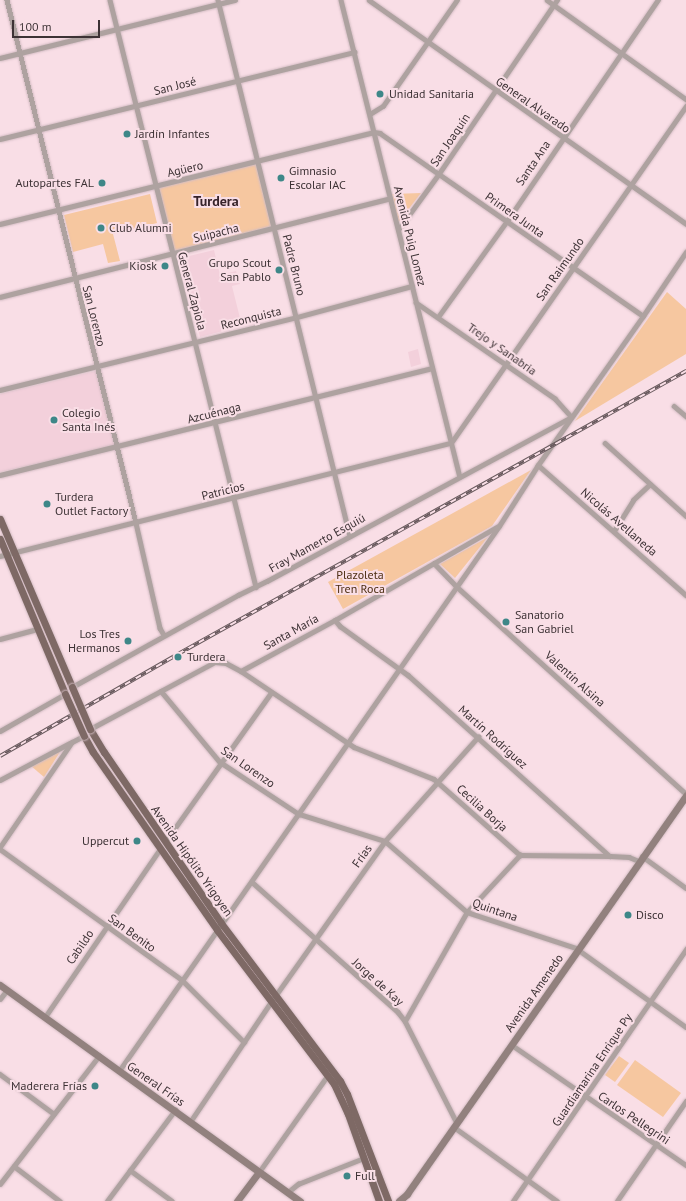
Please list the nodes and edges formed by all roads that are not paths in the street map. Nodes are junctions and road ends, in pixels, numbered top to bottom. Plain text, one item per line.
1 (7, 0) edge
2 (110, 0) edge
3 (235, 0) edge
4 (341, 0) edge
5 (369, 0) edge
6 (456, 0) edge
7 (547, 0) edge
8 (557, 0) edge
9 (658, 0) edge
10 (218, 2) edge
11 (554, 5) junction
12 (117, 30) junction
13 (428, 42) junction
14 (354, 52) junction
15 (20, 53) junction
16 (621, 53) junction
17 (0, 58) edge
18 (238, 80) junction
19 (495, 91) junction
20 (686, 99) edge
21 (137, 106) junction
22 (686, 106) edge
23 (370, 114) junction
24 (39, 130) junction
25 (374, 132) junction
26 (562, 138) junction
27 (0, 139) edge
28 (258, 162) junction
29 (438, 175) junction
30 (156, 186) junction
31 (630, 186) junction
32 (390, 198) junction
33 (58, 210) junction
34 (507, 221) junction
35 (0, 224) edge
36 (686, 224) edge
37 (274, 229) junction
38 (398, 230) junction
39 (686, 252) edge
40 (172, 255) junction
41 (573, 268) junction
42 (75, 279) junction
43 (412, 286) junction
44 (0, 297) edge
45 (416, 303) junction
46 (643, 316) junction
47 (297, 317) junction
48 (438, 317) junction
49 (195, 342) junction
50 (505, 365) junction
51 (96, 367) junction
52 (432, 368) junction
53 (0, 390) edge
54 (316, 398) junction
55 (674, 406) dead end
56 (686, 416) edge
57 (571, 417) junction
58 (215, 423) junction
59 (605, 443) dead end
60 (451, 444) junction
61 (117, 446) junction
62 (538, 465) junction
63 (334, 473) junction
64 (0, 475) edge
65 (460, 476) junction
66 (650, 484) junction
67 (233, 499) junction
68 (686, 516) edge
69 (0, 518) edge
70 (136, 523) junction
71 (499, 526) junction
72 (614, 531) junction
73 (350, 536) junction
74 (0, 539) edge
75 (14, 552) junction
76 (3, 555) edge
77 (434, 563) junction
78 (456, 586) junction
79 (256, 587) junction
80 (686, 595) edge
81 (335, 620) junction
82 (38, 630) junction
83 (164, 635) junction
84 (0, 639) edge
85 (400, 668) junction
86 (241, 671) junction
87 (72, 687) junction
88 (161, 691) junction
89 (271, 693) junction
90 (65, 694) junction
91 (90, 729) junction
92 (0, 731) edge
93 (84, 736) junction
94 (478, 737) junction
95 (72, 742) junction
96 (347, 743) junction
97 (220, 762) junction
98 (0, 780) edge
99 (438, 781) junction
100 (686, 794) edge
101 (299, 814) junction
102 (385, 841) junction
103 (165, 842) junction
104 (0, 848) edge
105 (160, 850) junction
106 (520, 855) junction
107 (610, 856) junction
108 (640, 858) junction
109 (252, 882) junction
110 (686, 888) edge
111 (467, 912) junction
112 (222, 923) junction
113 (106, 927) junction
114 (217, 930) junction
115 (316, 940) junction
116 (578, 949) junction
117 (686, 949) edge
118 (182, 980) junction
119 (0, 985) edge
120 (7, 990) junction
121 (0, 999) edge
122 (274, 999) junction
123 (651, 1002) junction
124 (44, 1017) junction
125 (405, 1021) junction
126 (686, 1026) edge
127 (244, 1042) junction
128 (512, 1045) junction
129 (99, 1056) junction
130 (119, 1071) junction
131 (0, 1074) edge
132 (328, 1075) junction
133 (586, 1097) junction
134 (686, 1101) edge
135 (175, 1110) junction
136 (54, 1114) junction
137 (190, 1122) junction
138 (456, 1125) junction
139 (656, 1145) junction
140 (364, 1158) junction
141 (686, 1165) edge
142 (14, 1166) junction
143 (130, 1170) junction
144 (259, 1172) junction
145 (528, 1181) junction
146 (0, 1184) edge
147 (288, 1192) junction
148 (60, 1201) edge
149 (107, 1201) edge
150 (172, 1201) edge
151 (238, 1201) edge
152 (300, 1201) edge
153 (379, 1201) edge
154 (388, 1201) edge
155 (399, 1201) edge
156 (513, 1201) edge
157 (557, 1201) edge
158 (617, 1201) edge

1 - 15 street, San Lorenzo
2 - 12 street, General Zapiola
3 - 10 street
4 - 14 street, Avenida Puig Lomez
5 - 13 street, General Alvarado
6 - 13 street
7 - 11 street
8 - 11 street, San Joaquín
9 - 16 street, Santa Ana
10 - 12 street
10 - 18 street, Padre Bruno
11 - 16 street
11 - 19 street, San Joaquín
12 - 15 street
12 - 21 street, General Zapiola
13 - 19 street, General Alvarado
13 - 23 street
14 - 18 street, San José
14 - 23 street, Avenida Puig Lomez
15 - 17 street
15 - 24 street, San Lorenzo
16 - 20 street
16 - 26 street, Santa Ana
18 - 21 street, San José
18 - 28 street, Padre Bruno
19 - 26 street, General Alvarado
19 - 29 street, San Joaquín
21 - 24 street, San José
21 - 30 street, General Zapiola
22 - 31 street, San Raimundo
23 - 25 street, Avenida Puig Lomez
24 - 27 street, San José
24 - 33 street, San Lorenzo
25 - 28 street, Agüero
25 - 29 street, Primera Junta
25 - 32 street, Avenida Puig Lomez
26 - 31 street, General Alvarado
26 - 34 street, Santa Ana
28 - 30 street, Agüero
28 - 37 street, Padre Bruno
29 - 34 street, Primera Junta
29 - 38 street, San Joaquín
30 - 33 street, Agüero
30 - 40 street, General Zapiola
31 - 36 street, General Alvarado
31 - 41 street, San Raimundo
32 - 37 street, Suipacha
32 - 38 street, Avenida Puig Lomez
33 - 35 street, Agüero
33 - 42 street, San Lorenzo
34 - 41 street, Primera Junta
34 - 48 street, Santa Ana
37 - 40 street, Suipacha
37 - 47 street, Padre Bruno
38 - 43 street, Avenida Puig Lomez
39 - 46 street
40 - 42 street, Suipacha
40 - 49 street, General Zapiola
41 - 46 street, Primera Junta
41 - 50 street, San Raimundo
42 - 44 street, Suipacha
42 - 51 street, San Lorenzo
43 - 45 street, Avenida Puig Lomez
43 - 47 street, Reconquista
45 - 48 street, Trejo y Sanabria
45 - 52 street, Avenida Puig Lomez
46 - 57 street
47 - 49 street, Reconquista
47 - 54 street, Padre Bruno
48 - 50 street, Trejo y Sanabria
49 - 51 street, Reconquista
49 - 58 street, General Zapiola
50 - 57 street, Trejo y Sanabria
50 - 60 street, San Raimundo
51 - 53 street, Reconquista
51 - 61 street, San Lorenzo
52 - 54 street, Azcuénaga
52 - 60 street, Avenida Puig Lomez
54 - 58 street, Azcuénaga
54 - 63 street, Padre Bruno
55 - 56 street
57 - 62 street
57 - 65 street, Fray Mamerto Esquiú
58 - 61 street, Azcuénaga
58 - 67 street, General Zapiola
59 - 66 street
60 - 63 street, Patricios
60 - 65 street, Avenida Puig Lomez
61 - 64 street, Azcuénaga
61 - 70 street, San Lorenzo
62 - 71 street
62 - 72 street, Nicolás Avellaneda
63 - 67 street, Patricios
63 - 73 street, Padre Bruno
65 - 73 street, Fray Mamerto Esquiú
66 - 68 street
66 - 72 street
67 - 70 street, Patricios
67 - 79 street, General Zapiola
69 - 75 main road, Avenida Hipólito Yrigoyen
70 - 75 street, Patricios
70 - 83 street, San Lorenzo
71 - 77 street, Santa María
71 - 78 street
72 - 80 street, Nicolás Avellaneda
73 - 79 street, Fray Mamerto Esquiú
74 - 76 main road, Avenida Hipólito Yrigoyen
75 - 76 street, Patricios
75 - 87 main road, Avenida Hipólito Yrigoyen
76 - 82 main road, Avenida Hipólito Yrigoyen
77 - 78 street, Valentín Alsina
77 - 81 street, Santa María
78 - 85 street
78 - 100 street, Valentín Alsina
79 - 83 street, Fray Mamerto Esquiú
81 - 85 street, Martín Rodríguez
81 - 86 street, Santa María
82 - 84 street
82 - 90 main road, Avenida Hipólito Yrigoyen
83 - 87 street, Fray Mamerto Esquiú
85 - 94 street, Martín Rodríguez
85 - 96 street
86 - 88 street
86 - 89 street, Cecilia Borja
87 - 91 main road, Avenida Hipólito Yrigoyen, bridge
88 - 91 street
88 - 97 street, San Lorenzo
89 - 96 street, Cecilia Borja
89 - 97 street
90 - 92 street
90 - 93 main road, Avenida Hipólito Yrigoyen, bridge
91 - 103 main road, Avenida Hipólito Yrigoyen
93 - 95 street
93 - 105 main road, Avenida Hipólito Yrigoyen
94 - 99 street, Frías
94 - 107 street, Martín Rodríguez
95 - 98 street
95 - 104 street
96 - 99 street, Cecilia Borja
96 - 101 street
97 - 101 street, San Lorenzo
97 - 103 street
99 - 102 street, Frías
99 - 106 street, Cecilia Borja
100 - 108 street, Avenida Amenedo
101 - 102 street, Quintana
101 - 109 street
102 - 111 street, Quintana
102 - 115 street, Frías
103 - 112 main road, Avenida Hipólito Yrigoyen
104 - 113 street, San Benito
105 - 113 street, Cabildo
105 - 114 main road, Avenida Hipólito Yrigoyen
106 - 107 street
106 - 111 street
107 - 108 street
108 - 110 street
108 - 116 street, Avenida Amenedo
109 - 112 street
109 - 115 street, Jorge de Kay
111 - 116 street, Quintana
111 - 125 street
112 - 114 street
112 - 122 main road, Avenida Hipólito Yrigoyen
113 - 118 street, San Benito
113 - 124 street, Cabildo
114 - 118 street
114 - 122 main road, Avenida Hipólito Yrigoyen
115 - 122 street, Frías
115 - 125 street, Jorge de Kay
116 - 123 street, Quintana
116 - 128 street, Avenida Amenedo
117 - 123 street, Guardiamarina Enrique Py
118 - 127 street, San Benito
118 - 130 street
119 - 120 street, General Frías
120 - 121 street
120 - 124 street, General Frías
122 - 127 street, Frías
122 - 132 main road, Avenida Hipólito Yrigoyen
122 - 154 main road, Avenida Hipólito Yrigoyen
123 - 126 street, Quintana
123 - 133 street, Guardiamarina Enrique Py
124 - 129 street, General Frías
125 - 138 street, Jorge de Kay
127 - 137 street, Frías
128 - 133 street, Carlos Pellegrini
128 - 138 street, Avenida Amenedo
129 - 130 street, General Frías
129 - 136 street
130 - 135 street, General Frías
131 - 136 street
132 - 140 main road, Avenida Hipólito Yrigoyen
132 - 144 street
133 - 139 street, Carlos Pellegrini
133 - 145 street, Guardiamarina Enrique Py
134 - 139 street
135 - 137 street, General Frías
135 - 143 street
136 - 142 street
137 - 144 street, General Frías
138 - 145 street, Jorge de Kay
138 - 155 street, Avenida Amenedo
139 - 141 street, Carlos Pellegrini
139 - 158 street
140 - 147 street
140 - 153 main road, Avenida Hipólito Yrigoyen
142 - 146 street
142 - 148 street
143 - 149 street
143 - 150 street
144 - 147 street, General Frías
144 - 151 street
145 - 156 street, Guardiamarina Enrique Py
145 - 157 street, Jorge de Kay
147 - 152 street, General Frías

